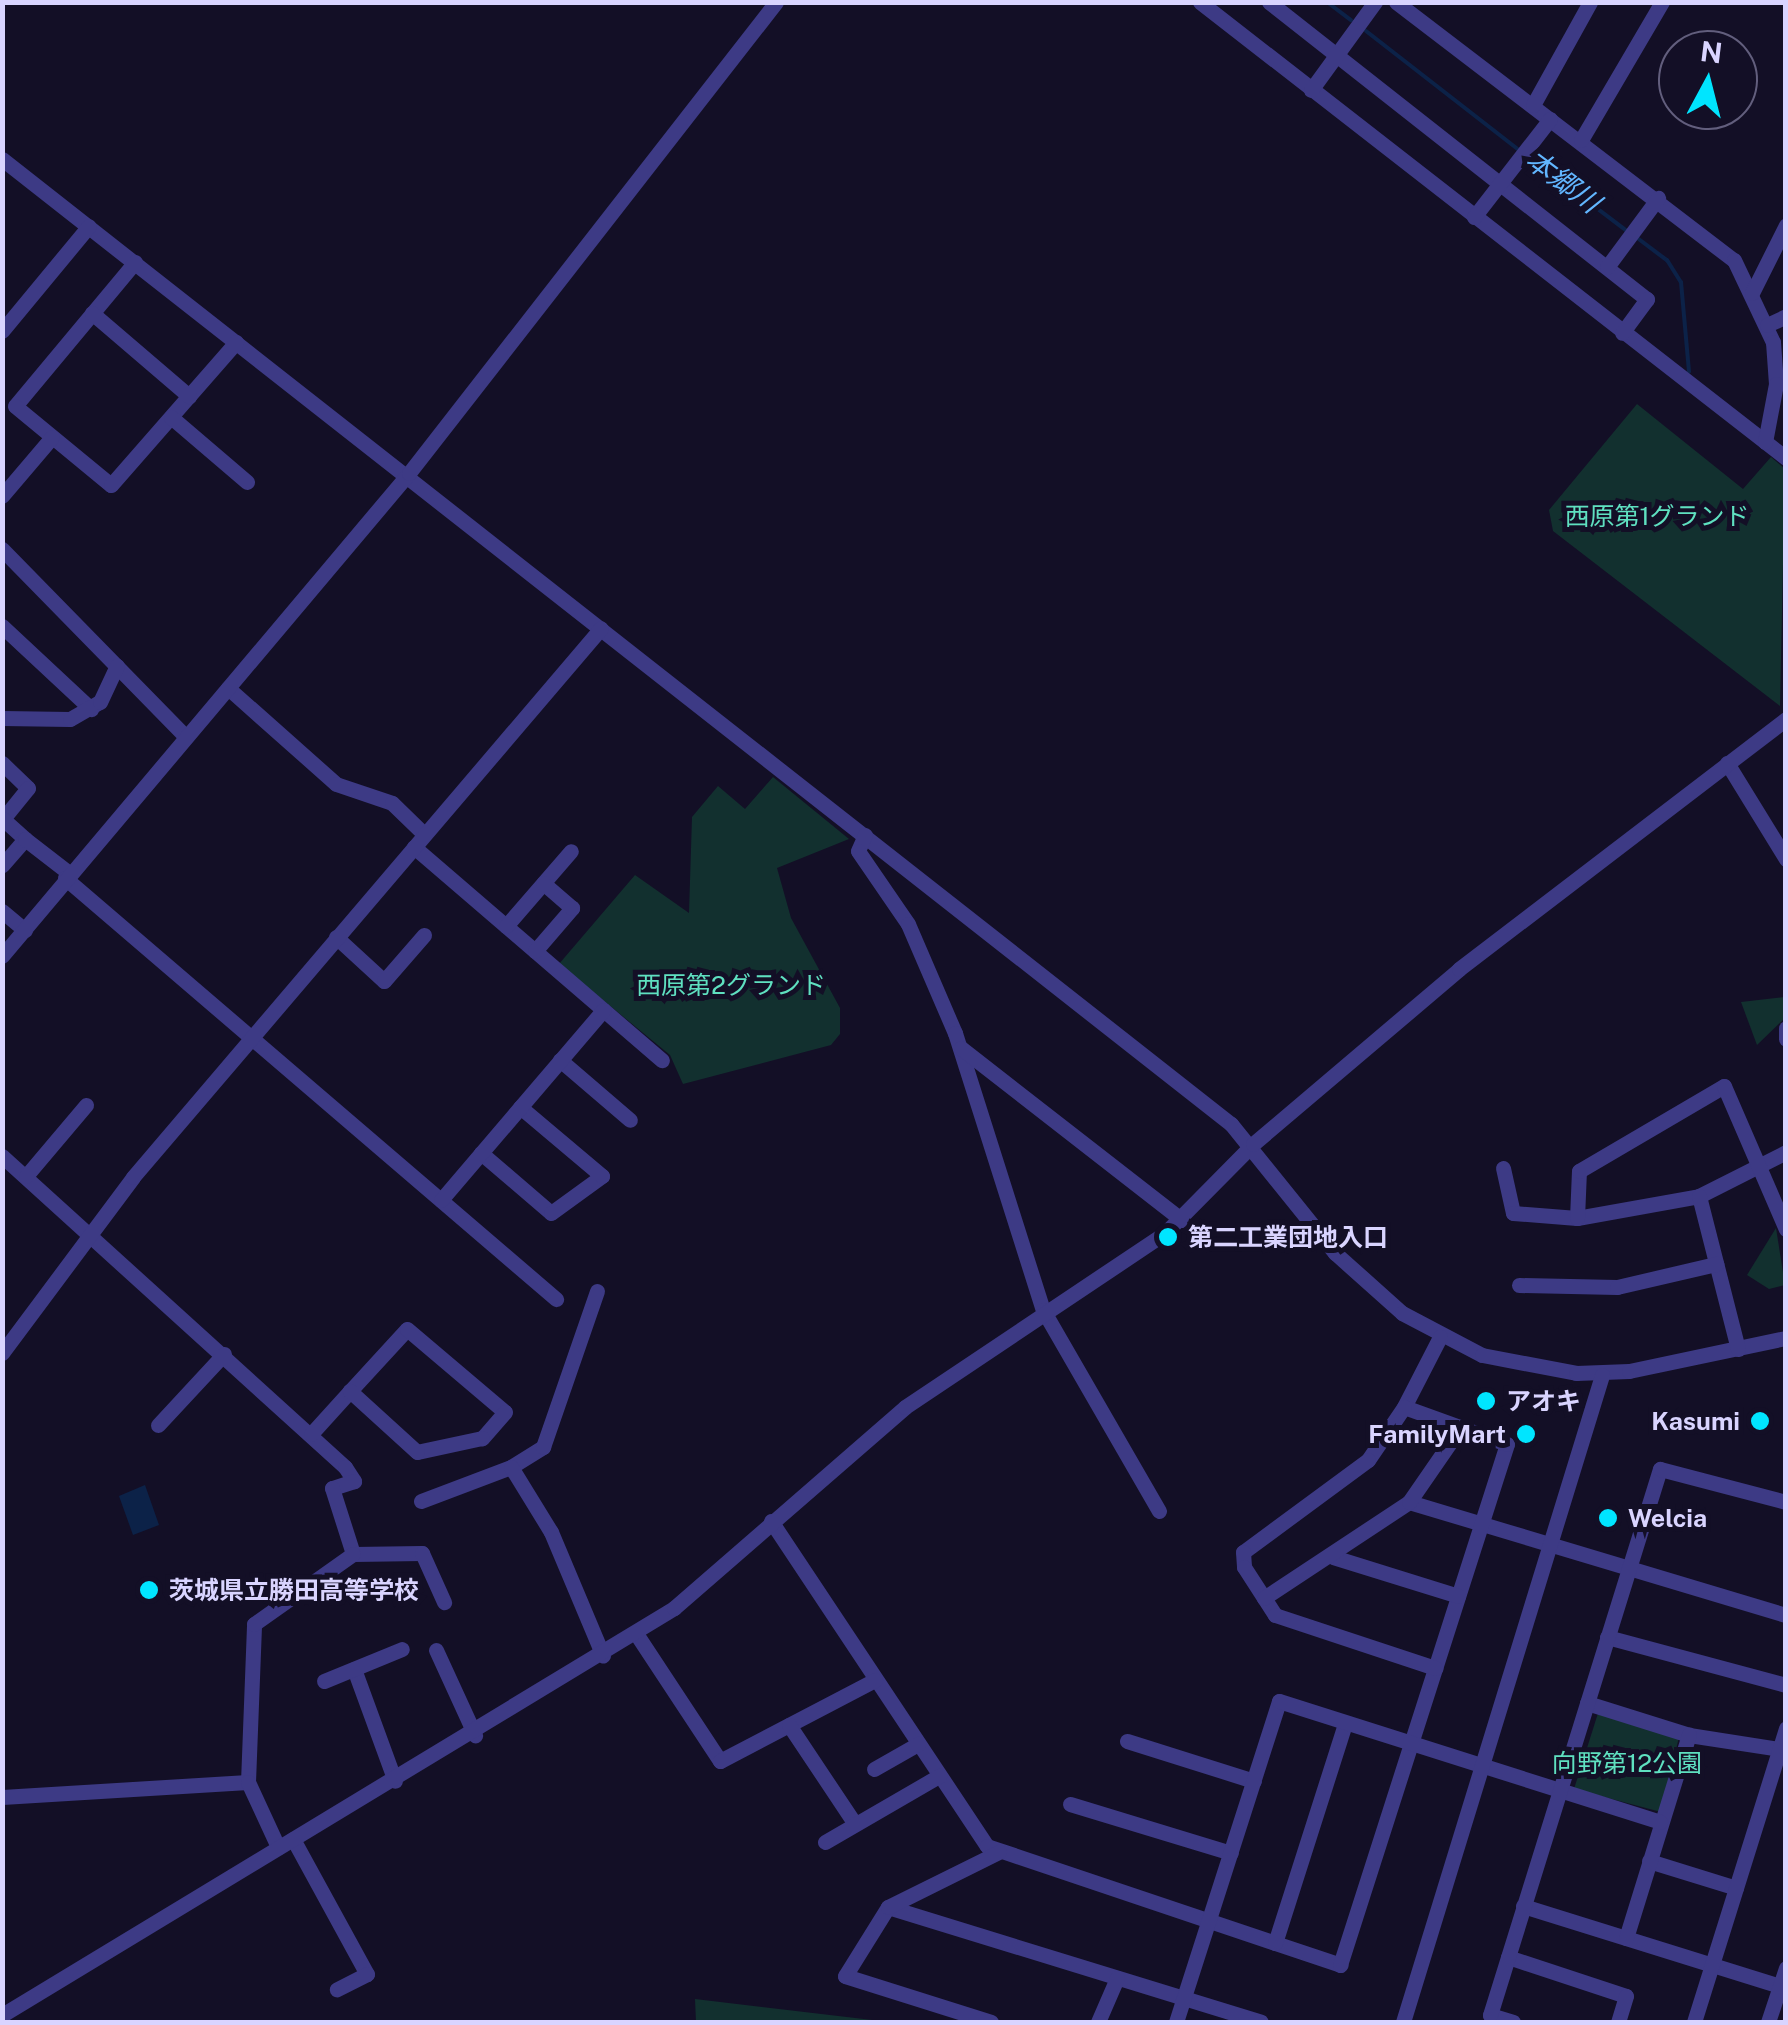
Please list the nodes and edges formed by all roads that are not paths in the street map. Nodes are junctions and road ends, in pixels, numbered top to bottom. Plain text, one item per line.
1 (776, 2) edge
2 (1200, 2) edge
3 (1270, 2) edge
4 (1375, 2) edge
5 (1396, 2) edge
6 (1590, 2) edge
7 (1662, 2) edge
8 (1336, 56) junction
9 (1312, 90) junction
10 (1532, 105) junction
11 (1550, 118) junction
12 (1581, 140) junction
13 (2, 159) edge
14 (1500, 184) junction
15 (1658, 198) junction
16 (1474, 217) junction
17 (1786, 225) edge
18 (88, 226) junction
19 (134, 262) junction
20 (1607, 268) junction
21 (1752, 293) junction
22 (92, 313) junction
23 (1786, 316) edge
24 (1767, 325) junction
25 (2, 331) edge
26 (1622, 332) junction
27 (236, 342) junction
28 (1780, 392) edge
29 (189, 396) junction
30 (171, 417) junction
31 (52, 436) junction
32 (1765, 442) junction
33 (1786, 458) edge
34 (409, 474) junction
35 (247, 482) dead end
36 (2, 496) edge
37 (5, 557) edge
38 (2, 626) edge
39 (601, 628) junction
40 (117, 666) junction
41 (228, 688) junction
42 (91, 709) junction
43 (2, 718) edge
44 (1784, 720) edge
45 (186, 737) junction
46 (2, 763) edge
47 (1727, 763) junction
48 (864, 835) junction
49 (25, 839) junction
50 (419, 840) junction
51 (571, 851) dead end
52 (1786, 859) edge
53 (2, 866) edge
54 (67, 876) junction
55 (543, 883) junction
56 (2, 911) edge
57 (506, 926) junction
58 (25, 930) junction
59 (424, 935) dead end
60 (336, 937) junction
61 (535, 951) junction
62 (2, 956) edge
63 (604, 1010) junction
64 (1786, 1028) edge
65 (1786, 1039) edge
66 (249, 1040) junction
67 (961, 1048) junction
68 (560, 1060) junction
69 (662, 1060) dead end
70 (86, 1105) dead end
71 (520, 1107) junction
72 (630, 1120) dead end
73 (1254, 1144) junction
74 (1786, 1152) edge
75 (481, 1153) junction
76 (2, 1156) edge
77 (1758, 1165) junction
78 (1503, 1168) dead end
79 (26, 1176) junction
80 (1699, 1196) junction
81 (440, 1200) junction
82 (1576, 1218) junction
83 (1182, 1220) junction
84 (90, 1229) junction
85 (1786, 1230) edge
86 (1716, 1264) junction
87 (1519, 1284) dead end
88 (597, 1291) dead end
89 (556, 1299) dead end
90 (1043, 1310) junction
91 (1440, 1337) junction
92 (1786, 1338) edge
93 (1738, 1349) junction
94 (2, 1353) edge
95 (224, 1354) junction
96 (1602, 1374) junction
97 (350, 1392) junction
98 (1404, 1407) junction
99 (158, 1425) dead end
100 (1458, 1431) junction
101 (311, 1434) junction
102 (511, 1467) junction
103 (420, 1501) dead end
104 (1409, 1502) junction
105 (1786, 1502) edge
106 (1159, 1511) dead end
107 (771, 1520) junction
108 (1480, 1526) junction
109 (1554, 1550) junction
110 (352, 1554) junction
111 (1333, 1557) junction
112 (1627, 1574) junction
113 (1458, 1596) junction
114 (1264, 1598) junction
115 (444, 1602) dead end
116 (1786, 1616) edge
117 (637, 1635) junction
118 (1607, 1637) junction
119 (402, 1648) dead end
120 (436, 1650) dead end
121 (603, 1656) junction
122 (1435, 1668) junction
123 (354, 1669) junction
124 (875, 1680) junction
125 (324, 1681) dead end
126 (1786, 1685) edge
127 (1587, 1703) junction
128 (1345, 1723) junction
129 (789, 1725) junction
130 (1786, 1728) edge
131 (1689, 1735) junction
132 (475, 1736) junction
133 (1127, 1741) dead end
134 (918, 1744) junction
135 (1412, 1744) junction
136 (1783, 1749) edge
137 (1485, 1768) junction
138 (874, 1769) dead end
139 (939, 1776) junction
140 (395, 1781) junction
141 (1254, 1781) junction
142 (248, 1782) junction
143 (1769, 1785) junction
144 (1558, 1790) junction
145 (1786, 1790) edge
146 (2, 1797) edge
147 (1070, 1804) dead end
148 (1660, 1822) junction
149 (855, 1824) junction
150 (825, 1842) dead end
151 (286, 1843) junction
152 (999, 1852) junction
153 (1231, 1853) junction
154 (1649, 1861) junction
155 (1736, 1888) junction
156 (1524, 1906) junction
157 (888, 1907) junction
158 (1209, 1923) junction
159 (1626, 1938) junction
160 (1274, 1943) junction
161 (1508, 1957) junction
162 (1712, 1965) junction
163 (1786, 1968) edge
164 (1117, 1978) junction
165 (1783, 1987) edge
166 (336, 1989) dead end
167 (1183, 1998) junction
168 (2, 2015) edge
169 (991, 2022) edge
170 (1098, 2022) edge
171 (1176, 2022) edge
172 (1262, 2022) edge
173 (1403, 2022) edge
174 (1513, 2022) edge
175 (1618, 2022) edge
176 (1694, 2022) edge
177 (1768, 2022) edge

1 - 34 street
2 - 9 street
3 - 8 street
4 - 8 street
5 - 10 street
6 - 10 street
7 - 12 street
8 - 9 street
8 - 14 street
9 - 16 street
10 - 11 street
11 - 12 street
11 - 14 street
12 - 15 street
13 - 18 street
14 - 16 street
14 - 20 street
15 - 20 street
15 - 21 street
16 - 26 street
17 - 21 street
18 - 19 street
18 - 25 street
19 - 22 street
19 - 27 street
20 - 26 street
21 - 24 street
22 - 29 street
22 - 31 street
23 - 24 street
24 - 28 street
26 - 32 street
27 - 29 street
27 - 34 street
28 - 32 street
29 - 30 street
30 - 31 street
30 - 35 street
31 - 36 street
32 - 33 street
34 - 39 street
34 - 41 street
37 - 40 street
38 - 42 street
39 - 48 street
39 - 50 street
40 - 42 street
40 - 45 street
41 - 45 street
41 - 50 street
42 - 43 street
44 - 47 street
45 - 54 street
46 - 49 street
47 - 52 street
47 - 73 street
48 - 67 street
48 - 73 street
49 - 53 street
49 - 54 street
50 - 57 street
50 - 60 street
51 - 55 street
54 - 58 street
54 - 66 street
55 - 57 street
55 - 61 street
56 - 58 street
57 - 61 street
58 - 62 street
59 - 60 street
60 - 66 street
61 - 63 street
63 - 68 street
63 - 69 street
64 - 65 street
66 - 81 street
66 - 84 street
67 - 83 street
67 - 90 street
68 - 71 street
68 - 72 street
70 - 79 street
71 - 75 street
71 - 75 street
73 - 83 street
73 - 91 street
74 - 77 street
75 - 81 street
76 - 79 street
77 - 80 street
77 - 82 street
77 - 85 street
78 - 82 street
79 - 84 street
80 - 82 street
80 - 86 street
81 - 89 street
83 - 90 street
84 - 94 street
84 - 95 street
86 - 87 street
86 - 93 street
88 - 102 street
90 - 106 street
90 - 107 street
91 - 96 street
91 - 98 street
92 - 93 street
93 - 96 street
95 - 99 street
95 - 101 street
96 - 109 street
97 - 97 street
97 - 101 street
98 - 100 street
98 - 114 street
100 - 104 street
100 - 108 street
101 - 110 street
102 - 103 street
102 - 121 street
104 - 108 street
104 - 111 street
105 - 112 street
107 - 117 street
107 - 124 street
108 - 109 street
108 - 113 street
109 - 112 street
109 - 137 street
110 - 115 street
110 - 142 street
111 - 113 street
111 - 114 street
112 - 116 street
112 - 118 street
113 - 122 street
114 - 122 street
117 - 121 street
117 - 129 street
118 - 126 street
118 - 127 street
119 - 123 street
120 - 132 street
121 - 132 street
122 - 135 street
123 - 125 street
123 - 140 street
124 - 129 street
124 - 134 street
127 - 131 street
127 - 144 street
128 - 135 street
128 - 141 street
128 - 160 street
129 - 149 street
130 - 136 street
131 - 136 street
131 - 148 street
132 - 140 street
133 - 141 street
134 - 138 street
134 - 139 street
135 - 137 street
135 - 160 street
136 - 143 street
137 - 144 street
137 - 173 street
139 - 149 street
139 - 152 street
140 - 151 street
141 - 153 street
142 - 146 street
142 - 151 street
143 - 145 street
143 - 155 street
144 - 148 street
144 - 156 street
147 - 153 street
148 - 154 street
149 - 150 street
151 - 166 street
151 - 168 street
152 - 157 street
152 - 158 street
153 - 158 street
154 - 155 street
154 - 159 street
155 - 162 street
156 - 159 street
156 - 161 street
157 - 164 street
157 - 169 street
158 - 160 street
158 - 167 street
159 - 162 street
161 - 174 street
161 - 175 street
162 - 165 street
162 - 176 street
163 - 165 street
164 - 167 street
164 - 170 street
165 - 177 street
167 - 171 street
167 - 172 street

